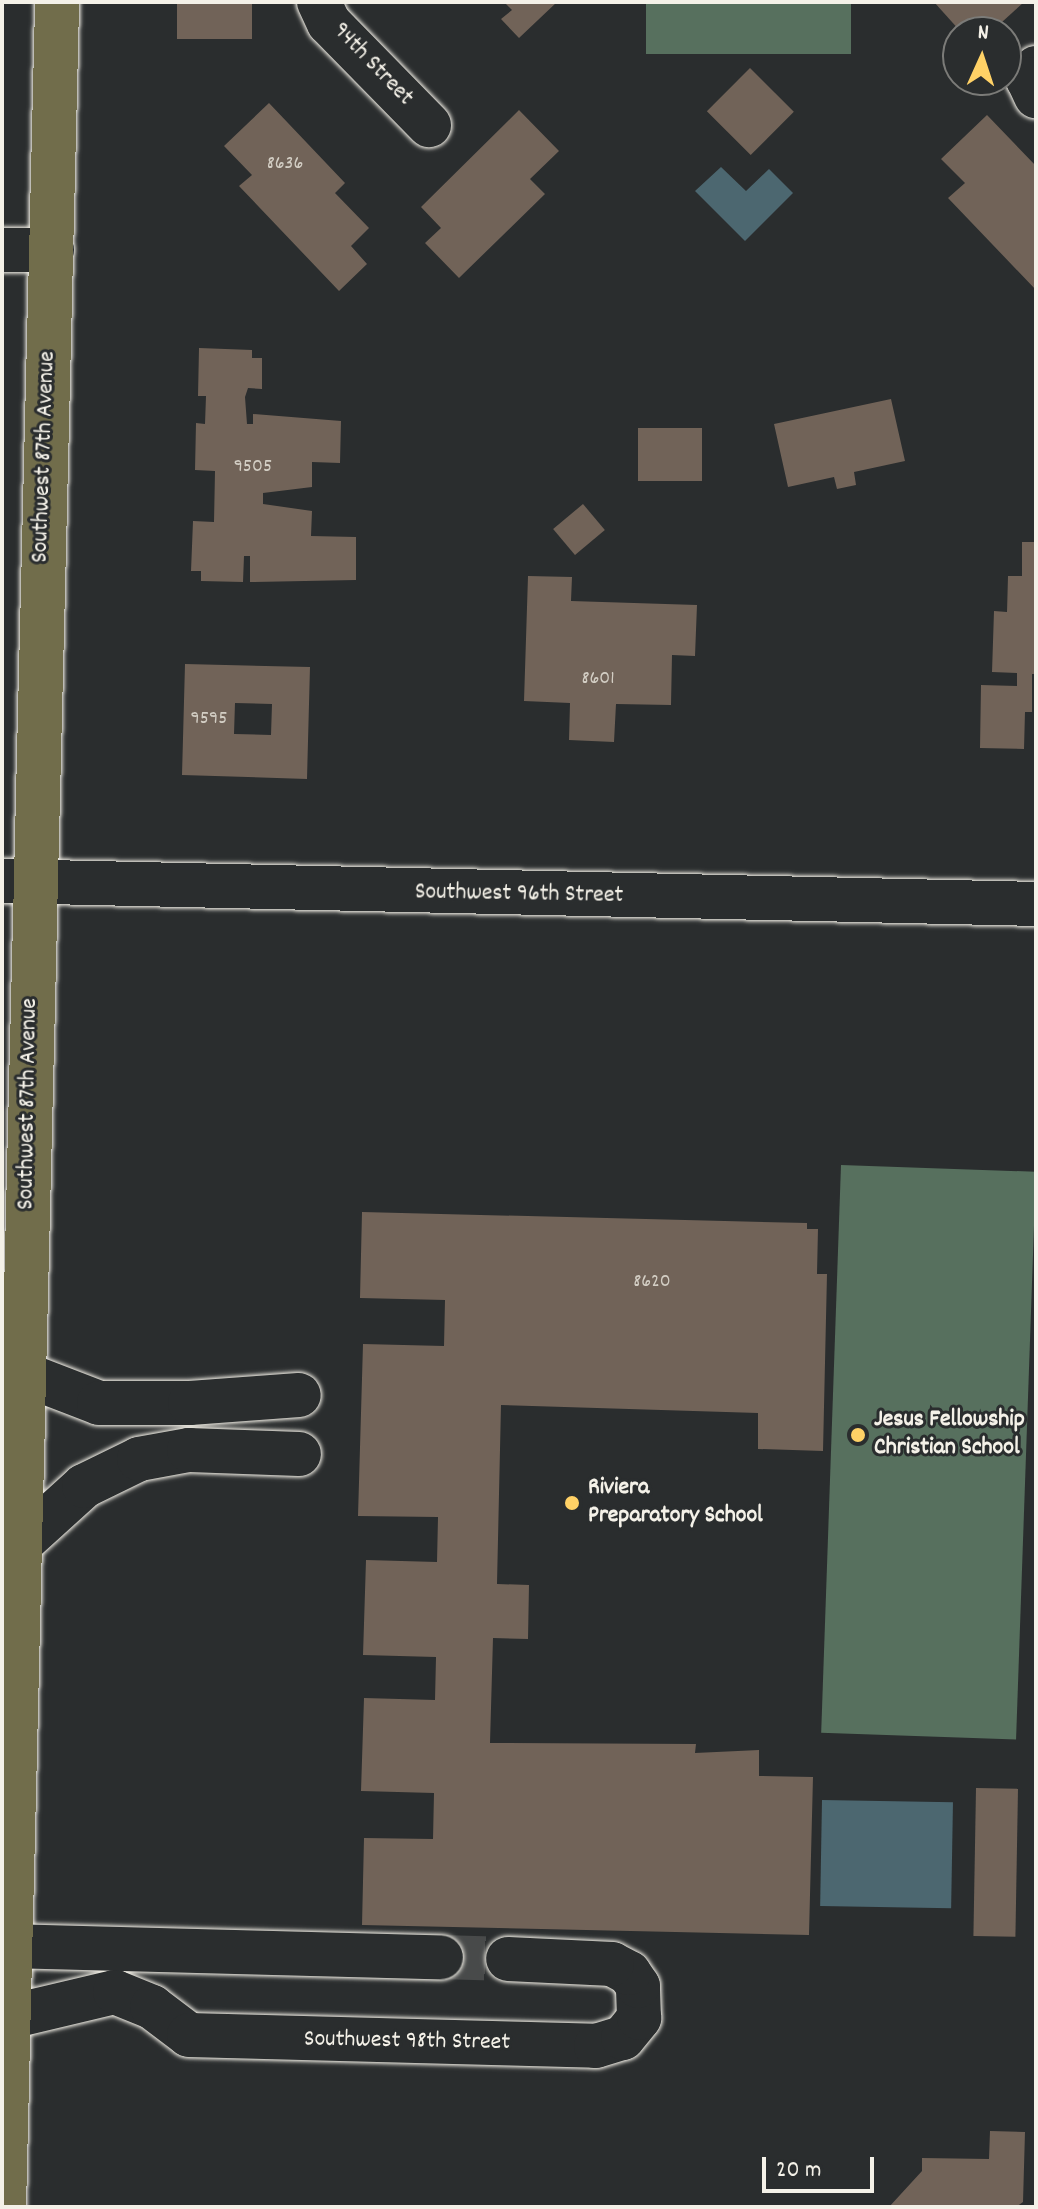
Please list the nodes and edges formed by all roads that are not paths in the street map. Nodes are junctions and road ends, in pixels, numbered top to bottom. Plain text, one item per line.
1 (57, 2) edge
2 (319, 2) edge
3 (1036, 68) edge
4 (1036, 96) edge
5 (429, 125) dead end
6 (2, 250) edge
7 (52, 250) junction
8 (18, 881) edge
9 (1036, 904) edge
10 (24, 1374) junction
11 (299, 1395) dead end
12 (299, 1454) dead end
13 (19, 1545) junction
14 (7, 1824) edge
15 (9, 1946) junction
16 (441, 1957) tunnel mouth
17 (508, 1959) tunnel mouth
18 (9, 2017) junction
19 (4, 2207) edge

1 - 7 main road, Southwest 87th Avenue
2 - 5 street, 94th Street
3 - 4 street
6 - 7 street
7 - 8 main road, Southwest 87th Avenue
8 - 9 street, Southwest 96th Street
8 - 10 main road, Southwest 87th Avenue
10 - 11 street
10 - 13 main road, Southwest 87th Avenue
12 - 13 street
13 - 14 main road, Southwest 87th Avenue
14 - 15 main road, Southwest 87th Avenue
15 - 16 street
15 - 18 main road, Southwest 87th Avenue
17 - 18 street, Southwest 98th Street
18 - 19 main road, Southwest 87th Avenue

